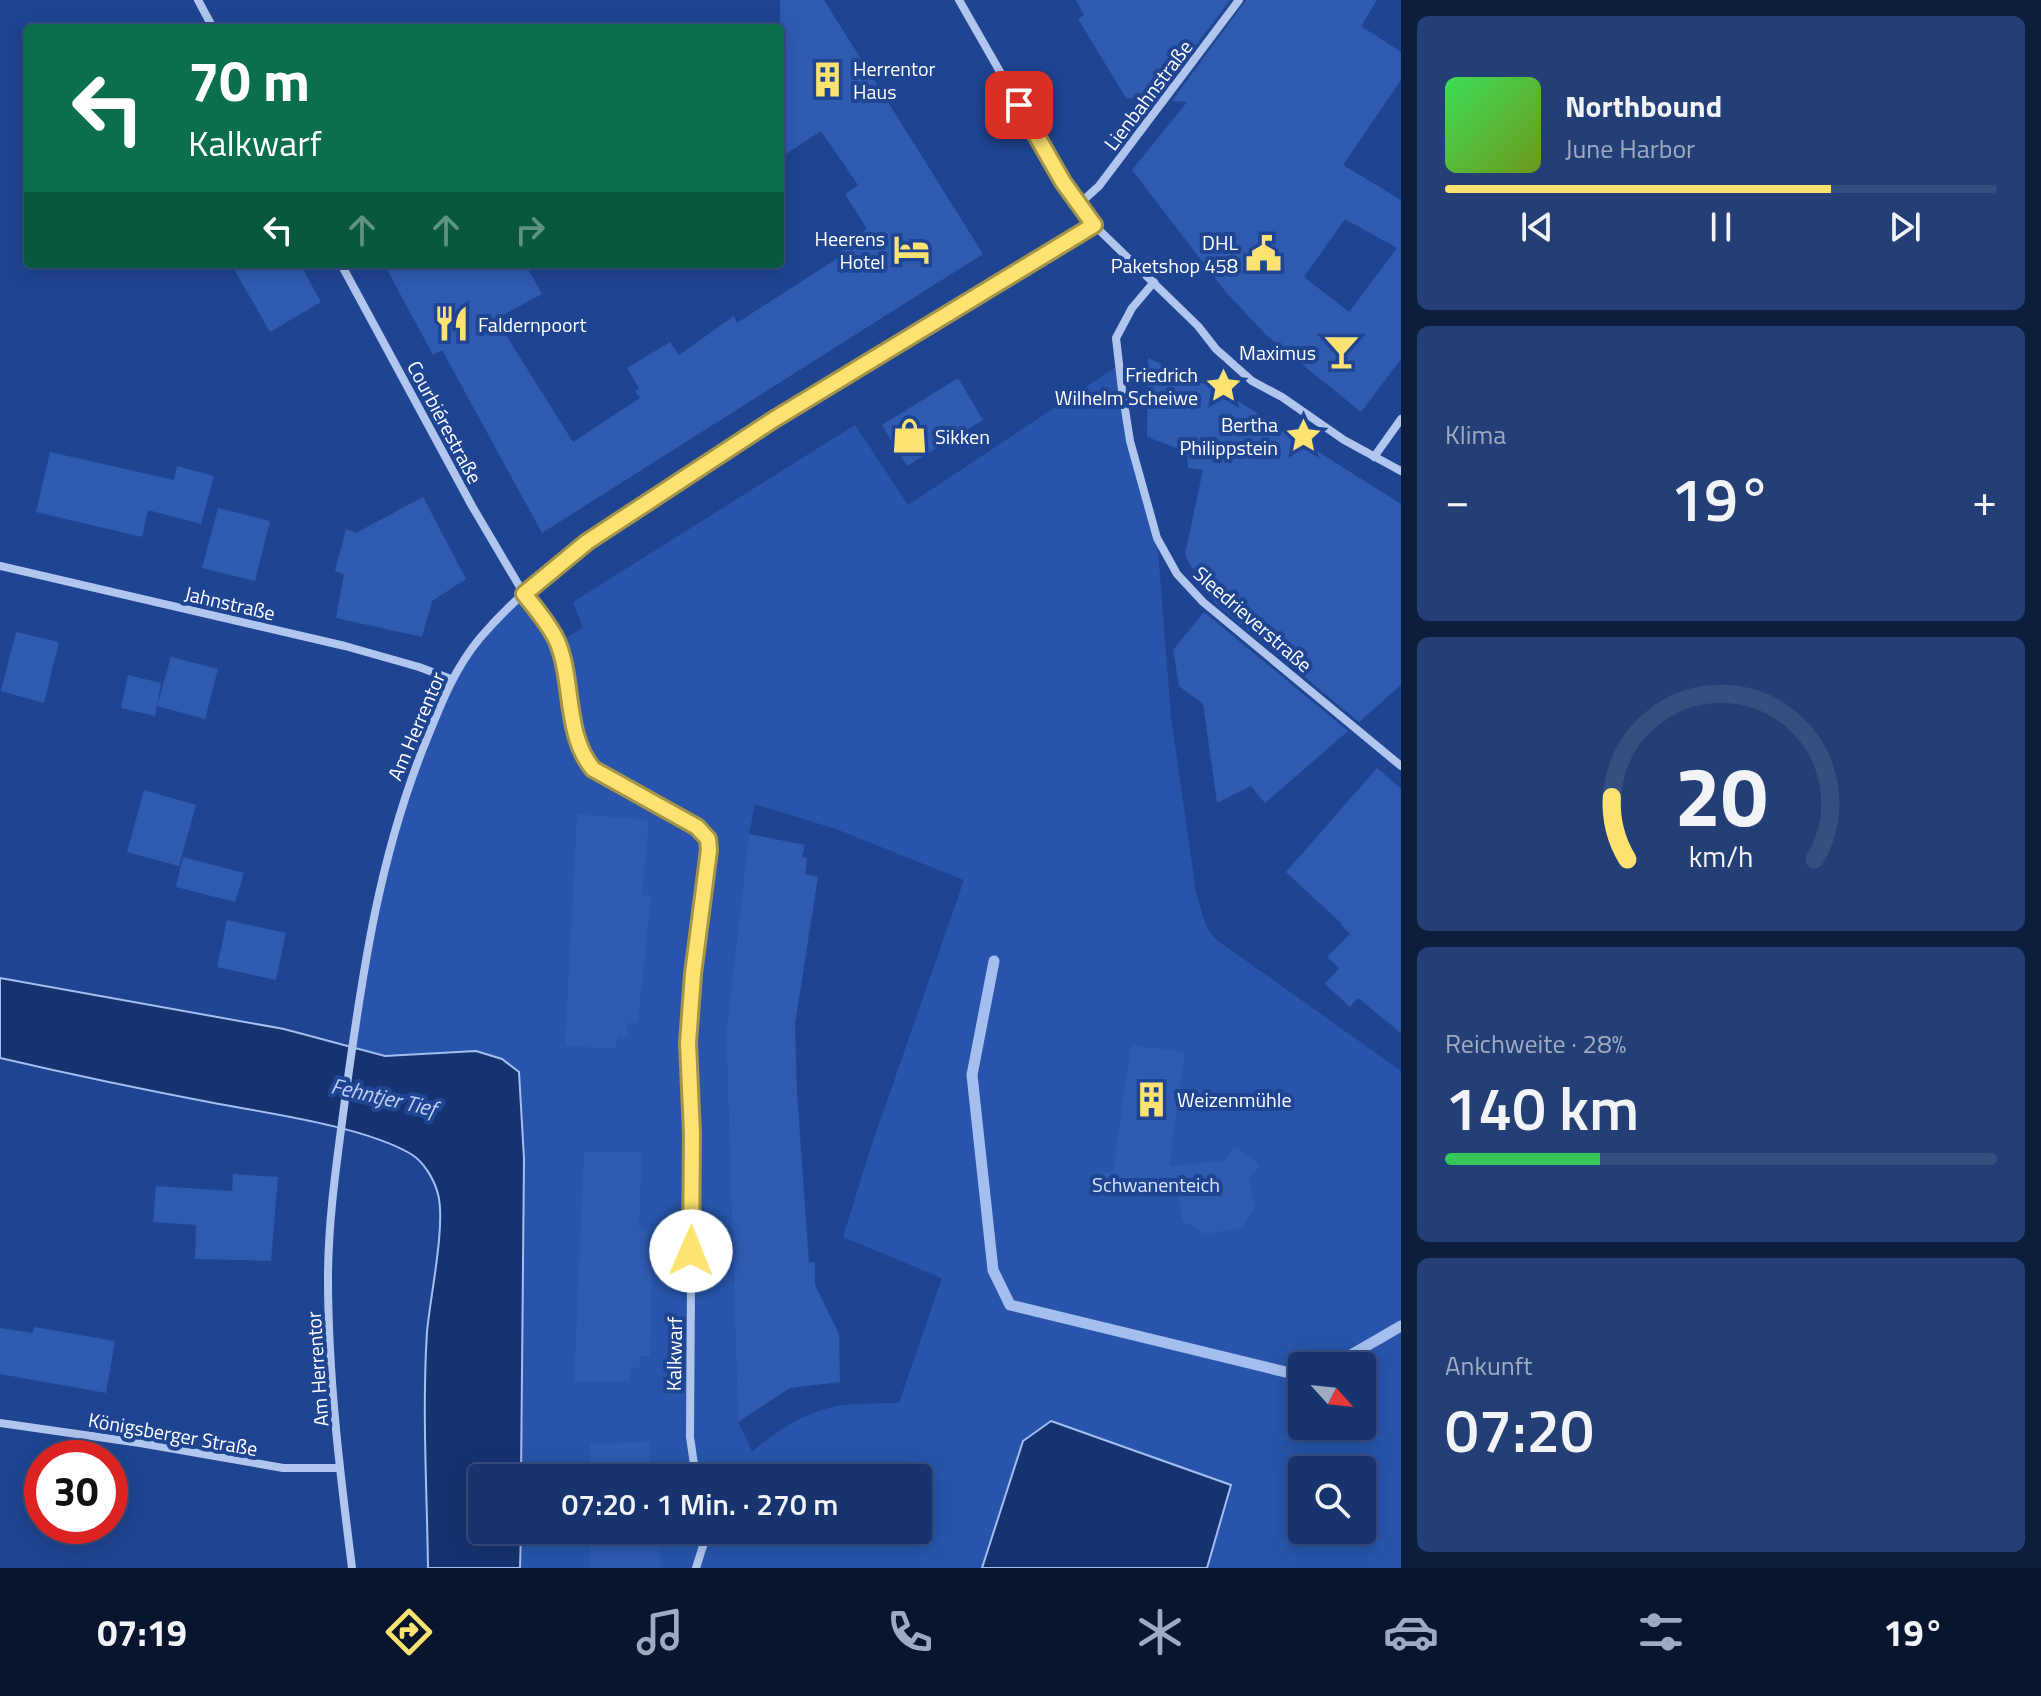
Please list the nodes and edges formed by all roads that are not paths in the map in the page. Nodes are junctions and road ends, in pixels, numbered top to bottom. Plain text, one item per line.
1 (198, 0) edge
2 (959, 0) edge
3 (1239, 0) edge
4 (211, 24) edge
5 (1078, 205) junction
6 (1094, 225) junction
7 (343, 268) edge
8 (1154, 282) junction
9 (1401, 419) edge
10 (1374, 457) junction
11 (1401, 471) edge
12 (0, 566) edge
13 (524, 594) junction
14 (451, 679) junction
15 (1401, 766) edge
16 (0, 1423) edge
17 (694, 1464) edge
18 (340, 1468) junction
19 (704, 1544) edge
20 (352, 1568) edge
21 (696, 1568) edge

1 - 4 street
2 - 5 street
3 - 5 street, Lienbahnstraße
5 - 6 street
6 - 8 street
6 - 13 street, Am Herrentor
7 - 13 street, Courbiérestraße
8 - 10 street
8 - 15 street, Sleedrieverstraße
9 - 10 street
10 - 11 street
12 - 14 street, Jahnstraße
13 - 14 street, Am Herrentor
13 - 17 street, Kalkwarf
14 - 18 street, Am Herrentor
16 - 18 street, Königsberger Straße
18 - 20 street, Am Herrentor
19 - 21 street

